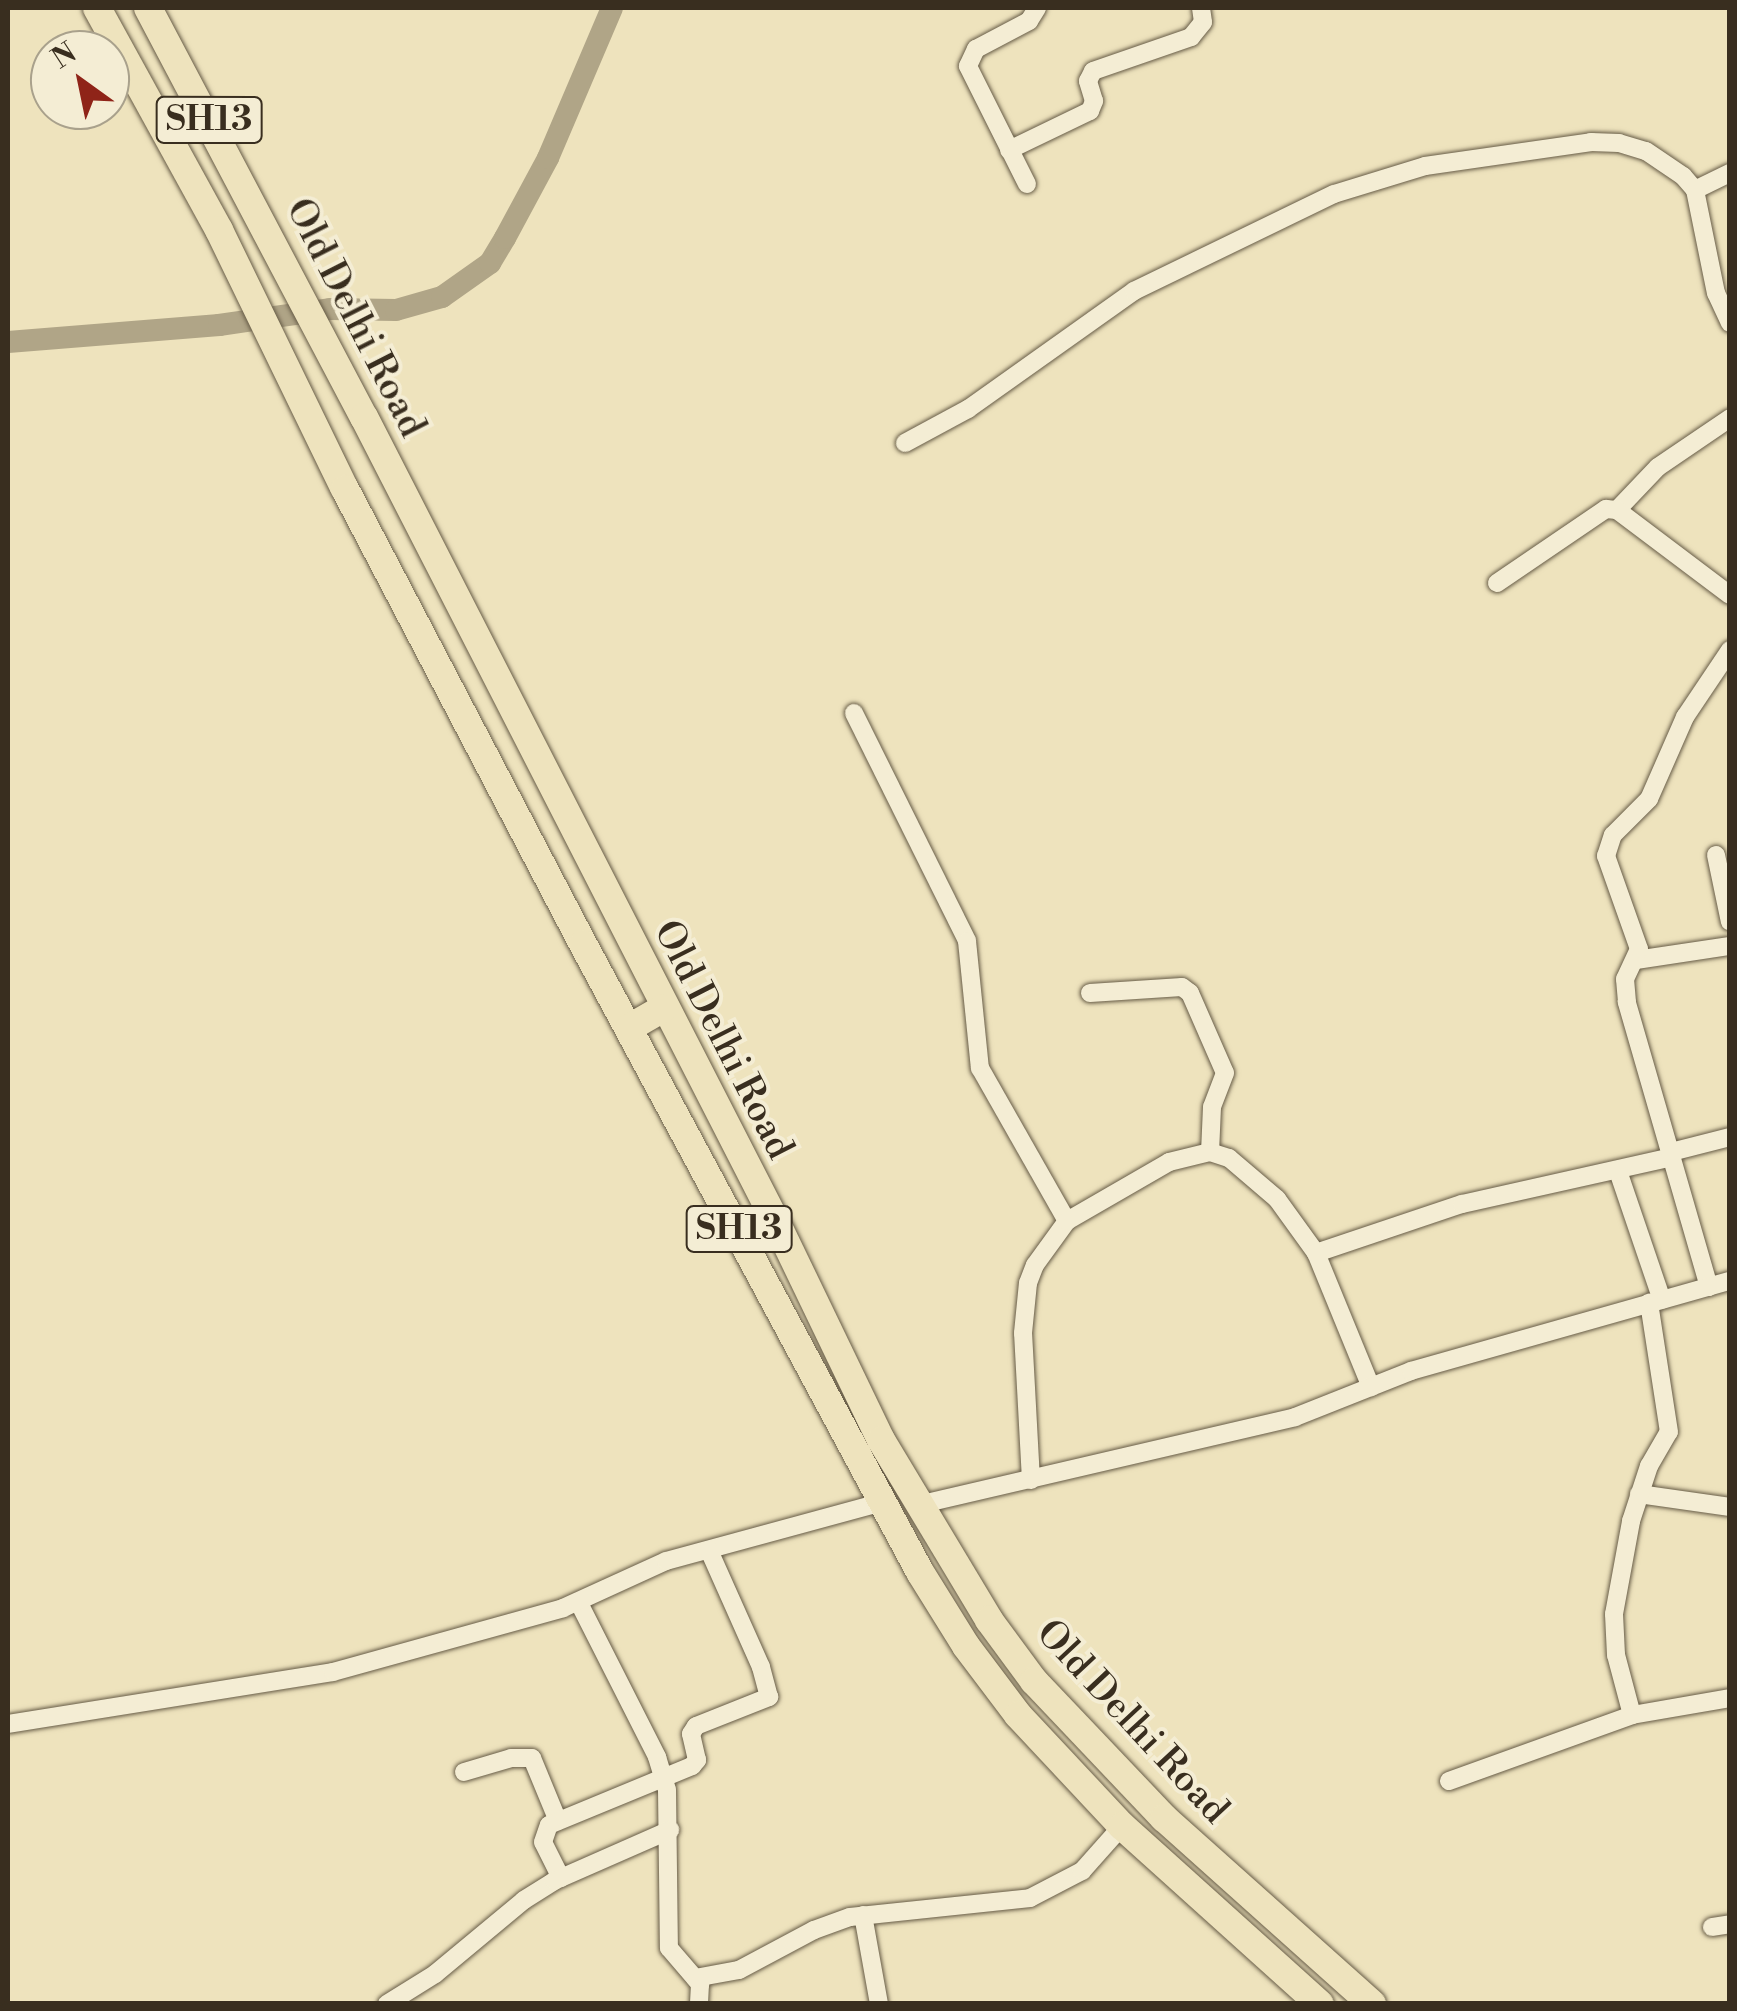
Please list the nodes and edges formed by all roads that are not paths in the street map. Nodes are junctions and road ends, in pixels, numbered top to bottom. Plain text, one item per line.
1 (97, 8) edge
2 (148, 8) edge
3 (1037, 8) edge
4 (1201, 8) edge
5 (1009, 150) junction
6 (1730, 173) edge
7 (1027, 184) dead end
8 (1695, 190) junction
9 (1725, 302) edge
10 (1730, 323) edge
11 (1730, 418) edge
12 (904, 443) dead end
13 (1618, 510) junction
14 (1497, 583) dead end
15 (1730, 595) edge
16 (1730, 650) edge
17 (854, 713) dead end
18 (1716, 856) dead end
19 (1730, 922) edge
20 (1730, 946) edge
21 (1636, 960) junction
22 (1090, 993) dead end
23 (663, 1008) junction
24 (629, 1028) junction
25 (1730, 1137) edge
26 (1210, 1152) junction
27 (1671, 1154) junction
28 (1618, 1171) junction
29 (1067, 1220) junction
30 (1316, 1254) junction
31 (1730, 1281) edge
32 (1709, 1287) junction
33 (1655, 1301) junction
34 (1371, 1387) junction
35 (1031, 1480) junction
36 (1639, 1494) junction
37 (880, 1504) junction
38 (918, 1505) junction
39 (1730, 1506) edge
40 (709, 1550) junction
41 (579, 1603) junction
42 (1730, 1698) edge
43 (1632, 1715) junction
44 (8, 1724) edge
45 (464, 1772) dead end
46 (663, 1777) junction
47 (1449, 1781) dead end
48 (558, 1821) junction
49 (1122, 1826) junction
50 (670, 1830) junction
51 (561, 1878) junction
52 (862, 1915) junction
53 (696, 1978) junction
54 (388, 2004) edge
55 (699, 2004) edge
56 (880, 2004) edge
57 (1320, 2004) edge
58 (1372, 2004) edge

1 - 24 main road, Old Delhi Road / SH13
2 - 23 main road, Old Delhi Road / SH13
3 - 5 street
4 - 5 street
5 - 7 street
6 - 8 street
8 - 9 street
8 - 12 street
9 - 10 street
11 - 13 street
13 - 14 street
13 - 15 street
16 - 21 street
17 - 29 street
18 - 19 street
20 - 21 street
21 - 27 street
22 - 26 street
23 - 24 main road
23 - 38 main road, Old Delhi Road / SH13
24 - 37 main road, Old Delhi Road / SH13
25 - 27 street
26 - 29 street
26 - 30 street
27 - 28 street
27 - 32 street
28 - 30 street
28 - 33 street
29 - 35 street
30 - 34 street
31 - 32 street
32 - 33 street
33 - 34 street
33 - 36 street
34 - 35 street
35 - 38 street
36 - 39 street
36 - 43 street
37 - 40 street
37 - 49 main road, Old Delhi Road / SH13
38 - 58 main road, Old Delhi Road / SH13
40 - 41 street
40 - 46 street
41 - 44 street
41 - 46 street
42 - 43 street
43 - 47 street
45 - 48 street
46 - 48 street
46 - 50 street
48 - 51 street
49 - 52 street
49 - 57 main road, Old Delhi Road / SH13
50 - 51 street
50 - 53 street
51 - 54 street
52 - 53 street
52 - 56 street
53 - 55 street

